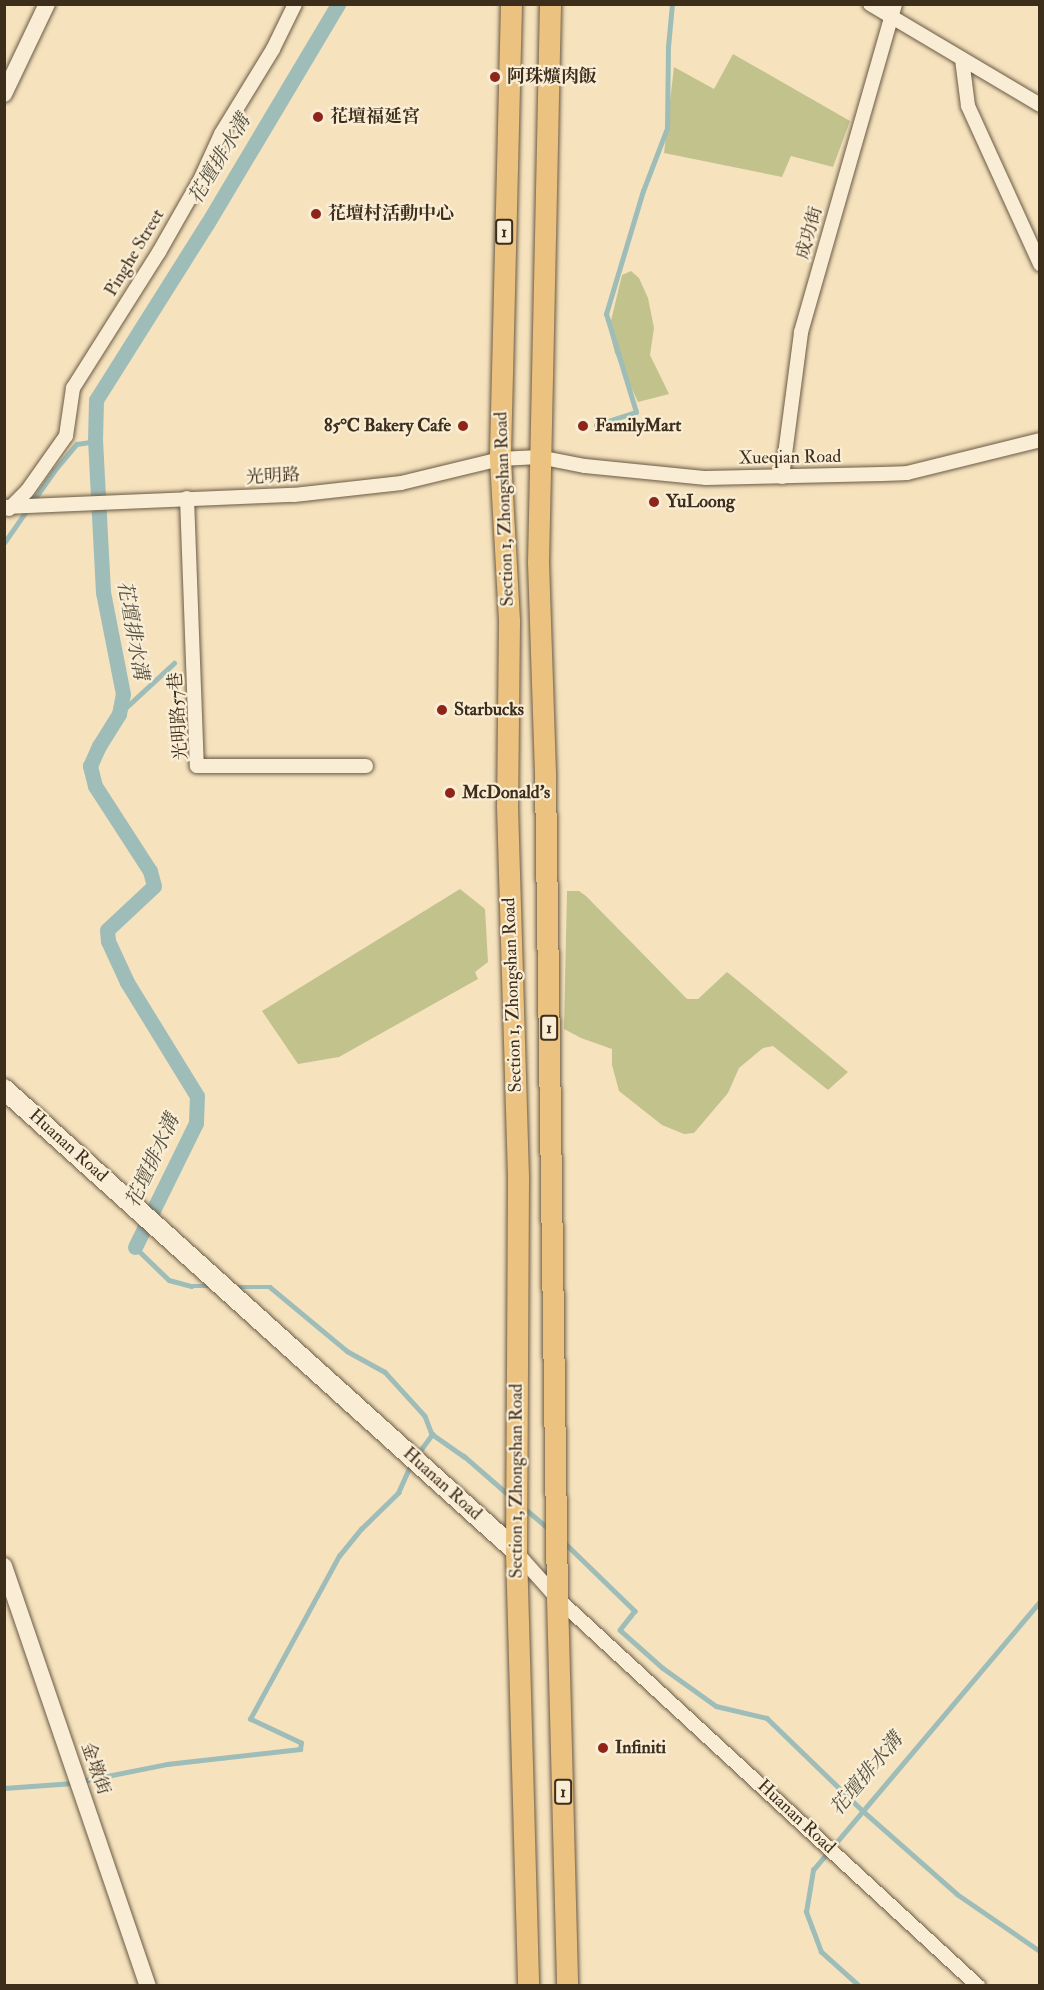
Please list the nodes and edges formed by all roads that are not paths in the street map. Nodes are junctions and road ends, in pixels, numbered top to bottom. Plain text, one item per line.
1 (47, 4) edge
2 (296, 4) edge
3 (511, 4) edge
4 (550, 4) edge
5 (870, 4) edge
6 (893, 10) edge
7 (962, 59) junction
8 (4, 94) edge
9 (1040, 105) edge
10 (1040, 264) edge
11 (1040, 440) edge
12 (539, 457) junction
13 (500, 459) junction
14 (782, 477) junction
15 (187, 498) junction
16 (6, 510) edge
17 (366, 766) dead end
18 (4, 1089) edge
19 (516, 1551) junction
20 (4, 1566) edge
21 (557, 1598) junction
22 (148, 1986) edge
23 (528, 1986) edge
24 (567, 1986) edge
25 (978, 1986) edge

1 - 8 street
2 - 16 street, Pinghe Street
3 - 13 main road, Section 1, Zhongshan Road / 1
4 - 12 main road, Section 1, Zhongshan Road / 1
5 - 6 street
6 - 7 street
6 - 14 street, 成功街
7 - 9 street
7 - 10 street
11 - 14 street, Xueqian Road
12 - 13 street, 光明路
12 - 14 street, Xueqian Road
12 - 21 main road, Section 1, Zhongshan Road / 1
13 - 15 street, 光明路
13 - 19 main road, Section 1, Zhongshan Road / 1
15 - 16 street, 光明路
15 - 17 street, 光明路57巷
18 - 19 main road, Huanan Road
19 - 21 street, Huanan Road
19 - 23 main road, Section 1, Zhongshan Road / 1
20 - 22 street, 金墩街
21 - 24 main road, Section 1, Zhongshan Road / 1
21 - 25 street, Huanan Road

